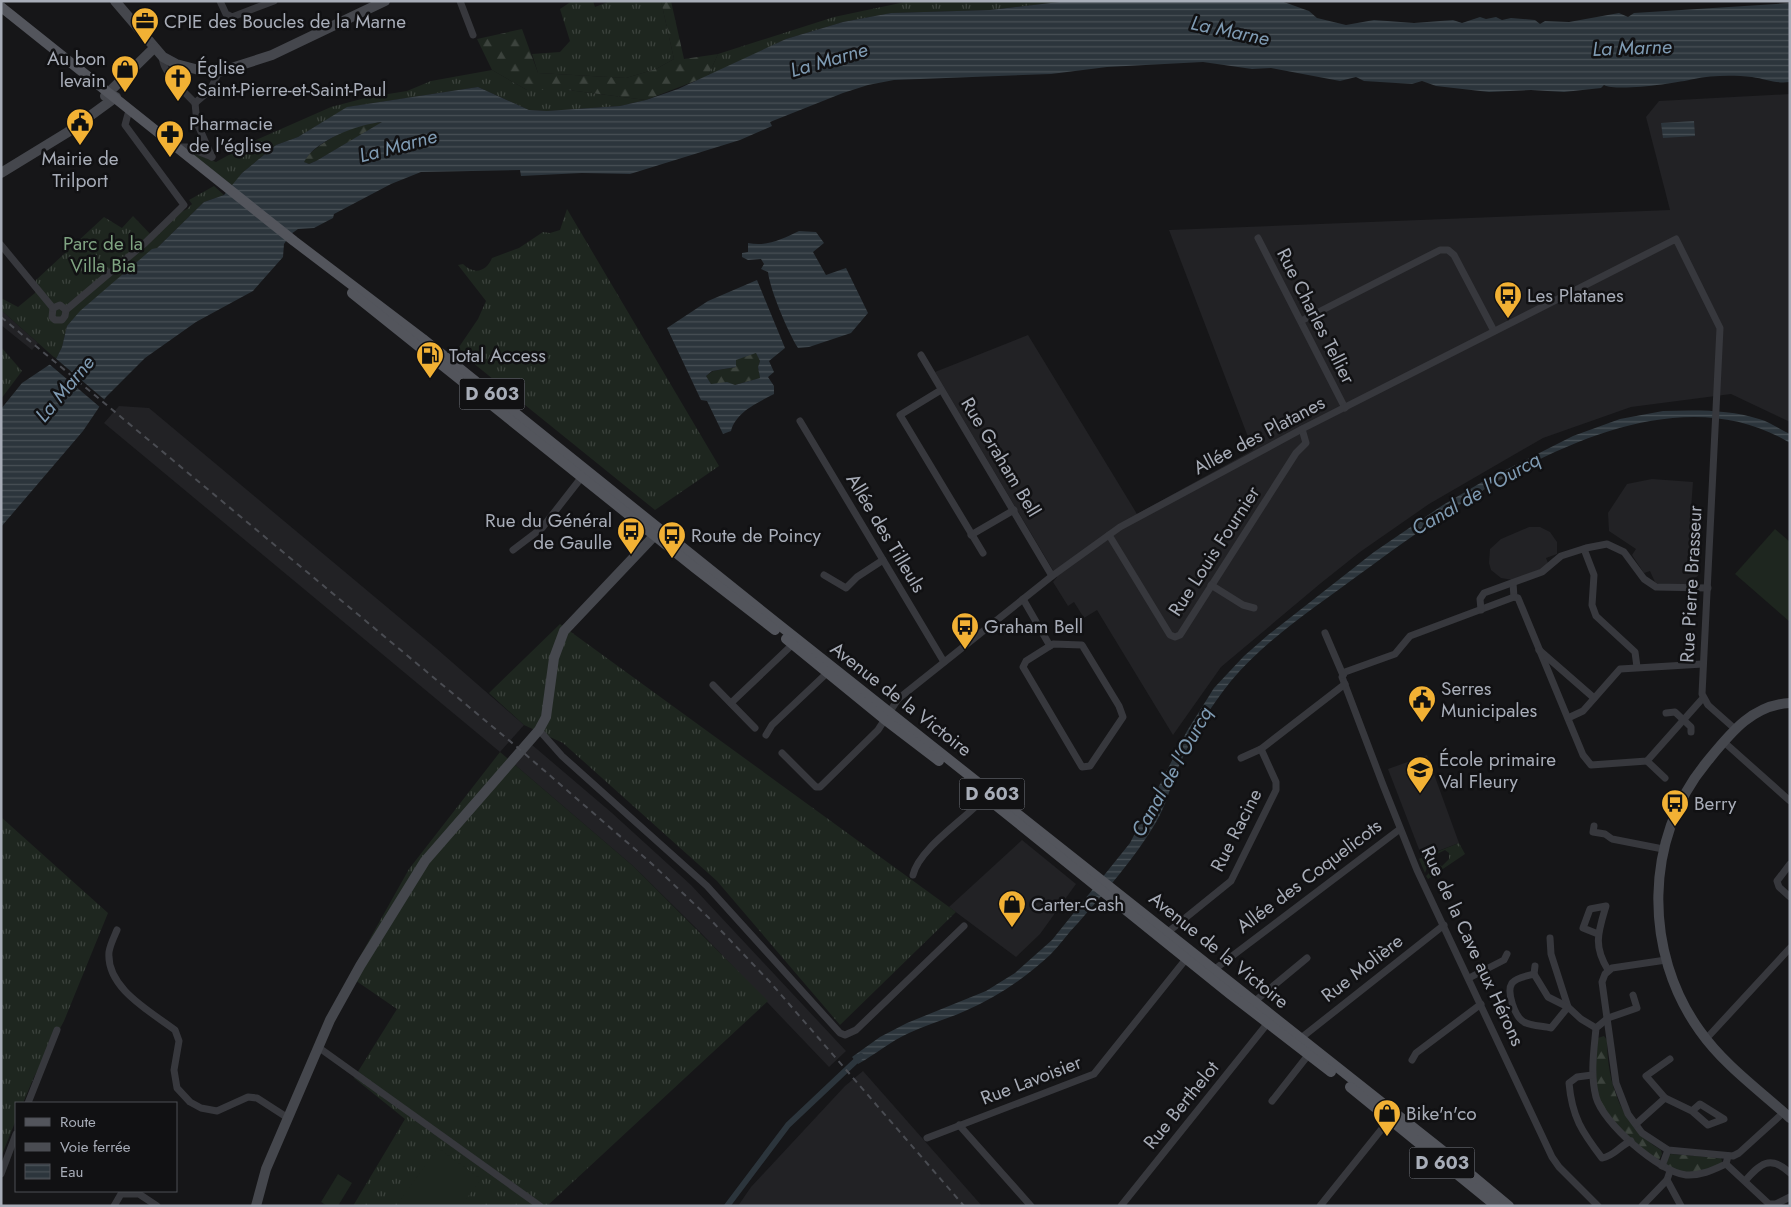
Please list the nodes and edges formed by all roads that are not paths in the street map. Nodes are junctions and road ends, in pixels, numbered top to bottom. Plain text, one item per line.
1 (114, 1) edge
2 (220, 1) edge
3 (274, 1) edge
4 (385, 1) edge
5 (460, 1) edge
6 (1, 6) edge
7 (1, 14) edge
8 (473, 35) dead end
9 (154, 48) junction
10 (163, 57) junction
11 (220, 72) junction
12 (111, 97) junction
13 (195, 103) junction
14 (128, 114) junction
15 (177, 148) junction
16 (1, 173) edge
17 (223, 187) junction
18 (1258, 238) dead end
19 (293, 242) junction
20 (1, 245) edge
21 (53, 308) junction
22 (66, 310) junction
23 (1301, 321) junction
24 (1494, 331) junction
25 (921, 355) dead end
26 (941, 390) junction
27 (1715, 406) joint
28 (1345, 408) junction
29 (800, 421) dead end
30 (1302, 429) junction
31 (581, 478) junction
32 (1014, 510) junction
33 (650, 519) junction
34 (971, 535) junction
35 (1109, 535) junction
36 (654, 536) junction
37 (1584, 549) junction
38 (513, 550) dead end
39 (983, 553) dead end
40 (883, 560) junction
41 (701, 561) junction
42 (824, 575) dead end
43 (1052, 576) junction
44 (1513, 583) junction
45 (1212, 585) junction
46 (1708, 588) junction
47 (1514, 597) junction
48 (1023, 599) junction
49 (1254, 608) dead end
50 (1481, 610) junction
51 (1325, 633) dead end
52 (793, 644) junction
53 (1050, 646) junction
54 (1538, 649) junction
55 (944, 662) junction
56 (1703, 664) junction
57 (1637, 668) junction
58 (827, 673) junction
59 (1343, 676) junction
60 (1345, 684) junction
61 (713, 685) dead end
62 (1594, 698) junction
63 (1703, 698) junction
64 (731, 703) junction
65 (1790, 703) edge
66 (1666, 713) dead end
67 (887, 714) junction
68 (1568, 718) junction
69 (1682, 719) junction
70 (755, 728) dead end
71 (1735, 729) junction
72 (539, 730) junction
73 (1691, 732) dead end
74 (766, 735) dead end
75 (1724, 742) junction
76 (1261, 749) junction
77 (782, 753) dead end
78 (1241, 758) dead end
79 (1647, 760) junction
80 (1665, 778) dead end
81 (985, 797) junction
82 (1790, 801) edge
83 (1594, 826) dead end
84 (1400, 828) junction
85 (1663, 849) junction
86 (1790, 864) edge
87 (913, 874) dead end
88 (1094, 879) junction
89 (1109, 890) junction
90 (1790, 896) edge
91 (1444, 925) junction
92 (964, 926) dead end
93 (117, 930) dead end
94 (1168, 932) junction
95 (1598, 934) dead end
96 (1550, 938) dead end
97 (1790, 948) edge
98 (1507, 954) dead end
99 (1307, 958) dead end
100 (1186, 959) junction
101 (1666, 960) junction
102 (1215, 969) junction
103 (1608, 970) junction
104 (1468, 978) junction
105 (1633, 995) dead end
106 (1255, 1001) junction
107 (1480, 1004) junction
108 (1568, 1007) junction
109 (1608, 1018) junction
110 (1267, 1024) junction
111 (1596, 1028) junction
112 (57, 1030) dead end
113 (1301, 1038) junction
114 (1706, 1040) junction
115 (318, 1047) junction
116 (1309, 1054) junction
117 (1670, 1059) dead end
118 (1412, 1060) dead end
119 (1592, 1075) junction
120 (1664, 1098) junction
121 (1272, 1100) dead end
122 (28, 1102) edge
123 (1692, 1111) dead end
124 (1787, 1115) edge
125 (288, 1118) junction
126 (970, 1120) junction
127 (1389, 1120) junction
128 (1636, 1124) junction
129 (959, 1125) junction
130 (965, 1134) junction
131 (15, 1137) edge
132 (927, 1138) dead end
133 (1631, 1141) junction
134 (1668, 1150) junction
135 (1727, 1160) junction
136 (1662, 1166) junction
137 (1670, 1171) junction
138 (1790, 1173) edge
139 (1, 1174) edge
140 (1667, 1180) junction
141 (1745, 1180) junction
142 (1790, 1197) edge
143 (1776, 1205) edge
144 (114, 1206) edge
145 (157, 1206) edge
146 (256, 1206) edge
147 (540, 1206) edge
148 (1031, 1206) edge
149 (1121, 1206) edge
150 (1320, 1206) edge
151 (1496, 1206) edge
152 (1509, 1206) edge
153 (1598, 1206) edge
154 (1642, 1206) edge
155 (1681, 1206) edge

1 - 9 street
2 - 3 street
4 - 11 street
5 - 8 street
6 - 12 main road, D 603
7 - 12 main road, D 603
9 - 10 street
9 - 12 street
10 - 11 street
10 - 13 street
11 - 13 street
12 - 14 main road, D 603
12 - 15 main road, D 603
12 - 16 street
13 - 15 street
14 - 17 main road, D 603
14 - 22 street
15 - 17 main road, D 603
17 - 19 main road, D 603
18 - 23 street, Rue Charles Tellier
19 - 31 main road, Avenue de la Victoire / D 603
19 - 33 main road, Avenue de la Victoire / D 603
20 - 21 street
21 - 22 street
21 - 22 street
23 - 24 street
23 - 28 street, Rue Charles Tellier
24 - 27 street, Allée des Platanes
24 - 28 street, Allée des Platanes
25 - 26 street, Rue Graham Bell
26 - 32 street, Rue Graham Bell
26 - 34 street
27 - 46 street, Rue Pierre Brasseur
28 - 30 street, Allée des Platanes
29 - 40 street, Allée des Tilleuls
30 - 35 street, Allée des Platanes
30 - 45 street, Rue Louis Fournier
31 - 36 main road, Avenue de la Victoire / D 603
31 - 38 street
32 - 34 street
32 - 43 street, Rue Graham Bell
33 - 36 street
33 - 41 main road, Avenue de la Victoire / D 603
34 - 39 street
35 - 43 street, Allée des Platanes
35 - 45 street, Rue Louis Fournier
36 - 41 street
36 - 52 main road, Avenue de la Victoire / D 603
36 - 72 street
37 - 44 street
37 - 46 street
37 - 57 street
40 - 42 street
40 - 55 street, Allée des Tilleuls
41 - 67 main road, Avenue de la Victoire / D 603
43 - 48 street, Allée des Platanes
44 - 47 street
44 - 50 street
45 - 49 street
46 - 56 street, Rue Pierre Brasseur
47 - 50 street
47 - 54 street
48 - 53 street
48 - 55 street, Allée des Platanes
50 - 59 street
51 - 59 street
52 - 58 main road, Avenue de la Victoire / D 603
52 - 64 street
53 - 53 street
54 - 62 street
54 - 68 street
55 - 67 street, Allée des Platanes
56 - 57 street
56 - 63 street, Rue Pierre Brasseur
57 - 62 street
58 - 67 main road, Avenue de la Victoire / D 603
58 - 74 street
59 - 60 street, Rue de la Cave aux Hérons
60 - 76 street
60 - 84 street, Rue de la Cave aux Hérons
61 - 64 street
62 - 68 street
63 - 69 street
63 - 71 street
64 - 70 street
65 - 71 street
66 - 69 street
67 - 77 street, Allée des Platanes
67 - 81 main road, Avenue de la Victoire / D 603
67 - 88 main road, Avenue de la Victoire / D 603
68 - 79 street
69 - 73 street
69 - 79 street
71 - 75 street
72 - 92 street
72 - 115 street
75 - 82 street
75 - 85 street
76 - 78 street
76 - 94 street, Rue Racine
79 - 80 street
81 - 87 street
81 - 88 main road, Avenue de la Victoire / D 603
83 - 85 street
84 - 91 street, Rue de la Cave aux Hérons
84 - 102 street, Allée des Coquelicots
85 - 101 street
86 - 90 street
88 - 89 main road, Avenue de la Victoire / D 603
89 - 94 main road, Avenue de la Victoire / D 603
89 - 100 main road, Avenue de la Victoire / D 603
91 - 104 street, Rue de la Cave aux Hérons
91 - 113 street, Rue Molière
93 - 125 street
94 - 102 main road, Avenue de la Victoire / D 603
95 - 103 street
96 - 108 street
97 - 114 street
98 - 104 street
99 - 106 street
100 - 110 main road, Avenue de la Victoire / D 603
100 - 126 street, Rue Lavoisier
101 - 103 street
101 - 114 street
102 - 106 main road, Avenue de la Victoire / D 603
103 - 109 street
104 - 107 street, Rue de la Cave aux Hérons
105 - 109 street
106 - 113 main road, Avenue de la Victoire / D 603
107 - 118 street
107 - 153 street, Rue de la Cave aux Hérons
108 - 108 street
108 - 111 street
109 - 111 street
109 - 128 street
110 - 116 main road, Avenue de la Victoire / D 603
110 - 149 street, Rue Berthelot
111 - 119 street
112 - 122 street
113 - 152 main road, Avenue de la Victoire / D 603
114 - 124 street
115 - 125 street
115 - 147 street
116 - 121 street
116 - 127 main road, Avenue de la Victoire / D 603
117 - 120 street
119 - 133 street
119 - 133 street
120 - 123 street
120 - 128 street
124 - 135 street
125 - 146 street
126 - 129 street, Rue Lavoisier
126 - 130 street
127 - 150 street
127 - 151 main road, Avenue de la Victoire / D 603
128 - 134 street
129 - 130 street
129 - 132 street, Rue Lavoisier
130 - 148 street
131 - 139 street
133 - 136 street
134 - 135 street
134 - 136 street
135 - 137 street
135 - 141 street
136 - 137 street
137 - 140 street
138 - 141 street
140 - 154 street
140 - 155 street
141 - 143 street
142 - 143 street
144 - 145 street

